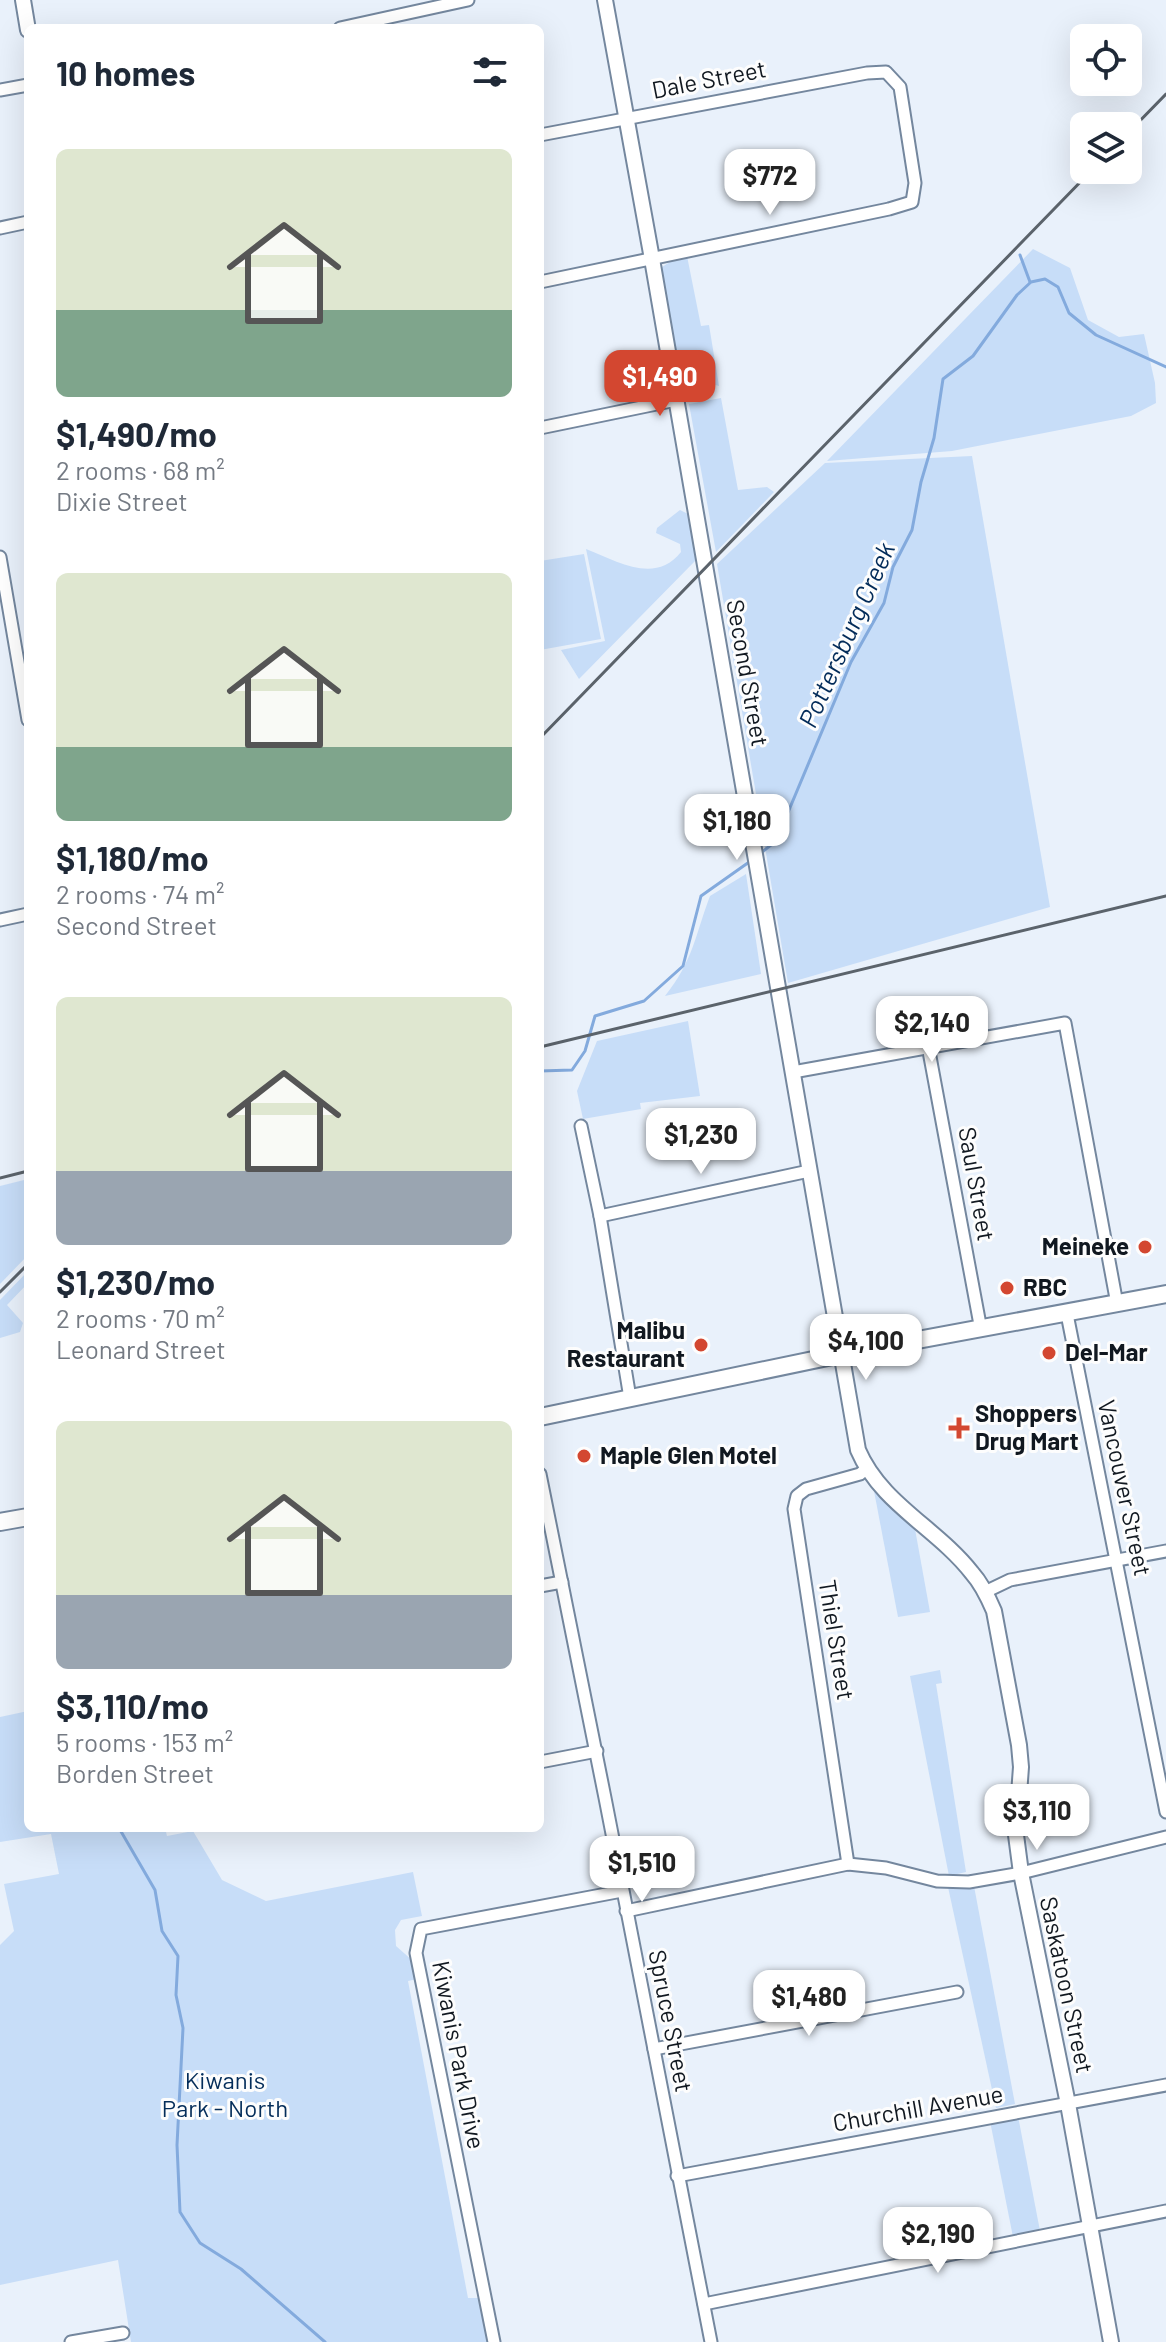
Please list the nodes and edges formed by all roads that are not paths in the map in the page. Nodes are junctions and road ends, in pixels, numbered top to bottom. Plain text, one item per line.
1 (23, 0) edge
2 (468, 0) edge
3 (605, 0) edge
4 (27, 24) edge
5 (358, 24) edge
6 (24, 86) edge
7 (0, 90) edge
8 (625, 118) junction
9 (544, 134) edge
10 (24, 223) edge
11 (0, 228) edge
12 (652, 259) junction
13 (544, 281) edge
14 (676, 400) junction
15 (544, 427) edge
16 (0, 557) edge
17 (24, 697) edge
18 (24, 915) edge
19 (0, 920) edge
20 (928, 1046) junction
21 (793, 1072) junction
22 (581, 1126) dead end
23 (809, 1171) junction
24 (600, 1216) junction
25 (1166, 1294) edge
26 (1117, 1304) junction
27 (1067, 1314) junction
28 (981, 1330) junction
29 (842, 1354) junction
30 (630, 1398) junction
31 (544, 1416) edge
32 (866, 1469) junction
33 (544, 1494) edge
34 (24, 1518) edge
35 (0, 1522) edge
36 (1166, 1551) edge
37 (1117, 1561) junction
38 (562, 1582) junction
39 (544, 1585) edge
40 (985, 1592) junction
41 (597, 1751) junction
42 (544, 1761) edge
43 (1166, 1812) edge
44 (1166, 1837) edge
45 (848, 1864) junction
46 (1021, 1873) junction
47 (622, 1891) junction
48 (626, 1911) junction
49 (957, 1992) dead end
50 (654, 2049) junction
51 (1166, 2085) edge
52 (1068, 2104) junction
53 (677, 2176) junction
54 (1166, 2211) edge
55 (1090, 2226) junction
56 (704, 2304) junction
57 (123, 2333) dead end
58 (71, 2342) edge
59 (494, 2342) edge
60 (711, 2342) edge
61 (1111, 2342) edge

1 - 4 street
2 - 5 street
3 - 8 street, Second Street
6 - 7 street
8 - 9 street, Dale Street
8 - 12 street, Second Street
8 - 12 street, Dale Street
10 - 11 street
12 - 13 street
12 - 14 street, Second Street
14 - 15 street
14 - 21 street, Second Street
16 - 17 street
18 - 19 street
20 - 21 street
20 - 26 street
20 - 28 street, Saul Street
21 - 23 street, Second Street
22 - 24 street
23 - 24 street
23 - 29 street, Second Street
24 - 30 street
25 - 26 main road
26 - 27 main road
27 - 28 main road
27 - 37 street, Vancouver Street
28 - 29 main road
29 - 30 main road
29 - 32 street, Saskatoon Street
30 - 31 main road
32 - 40 street, Saskatoon Street
32 - 45 street, Thiel Street
33 - 38 street, Spruce Street
34 - 35 main road
36 - 37 street
37 - 40 street
37 - 43 street, Vancouver Street
38 - 39 street
38 - 41 street, Spruce Street
40 - 46 street, Saskatoon Street
41 - 42 street
41 - 47 street, Spruce Street
44 - 46 street
45 - 46 street
45 - 48 street
46 - 52 street, Saskatoon Street
47 - 48 street, Spruce Street
47 - 59 street, Kiwanis Park Drive
48 - 50 street, Spruce Street
49 - 50 street
50 - 53 street, Spruce Street
51 - 52 street, Churchill Avenue
52 - 53 street, Churchill Avenue
52 - 55 street, Saskatoon Street
53 - 56 street, Spruce Street
54 - 55 street
55 - 56 street
55 - 61 street, Saskatoon Street
56 - 60 street, Spruce Street
57 - 58 street

